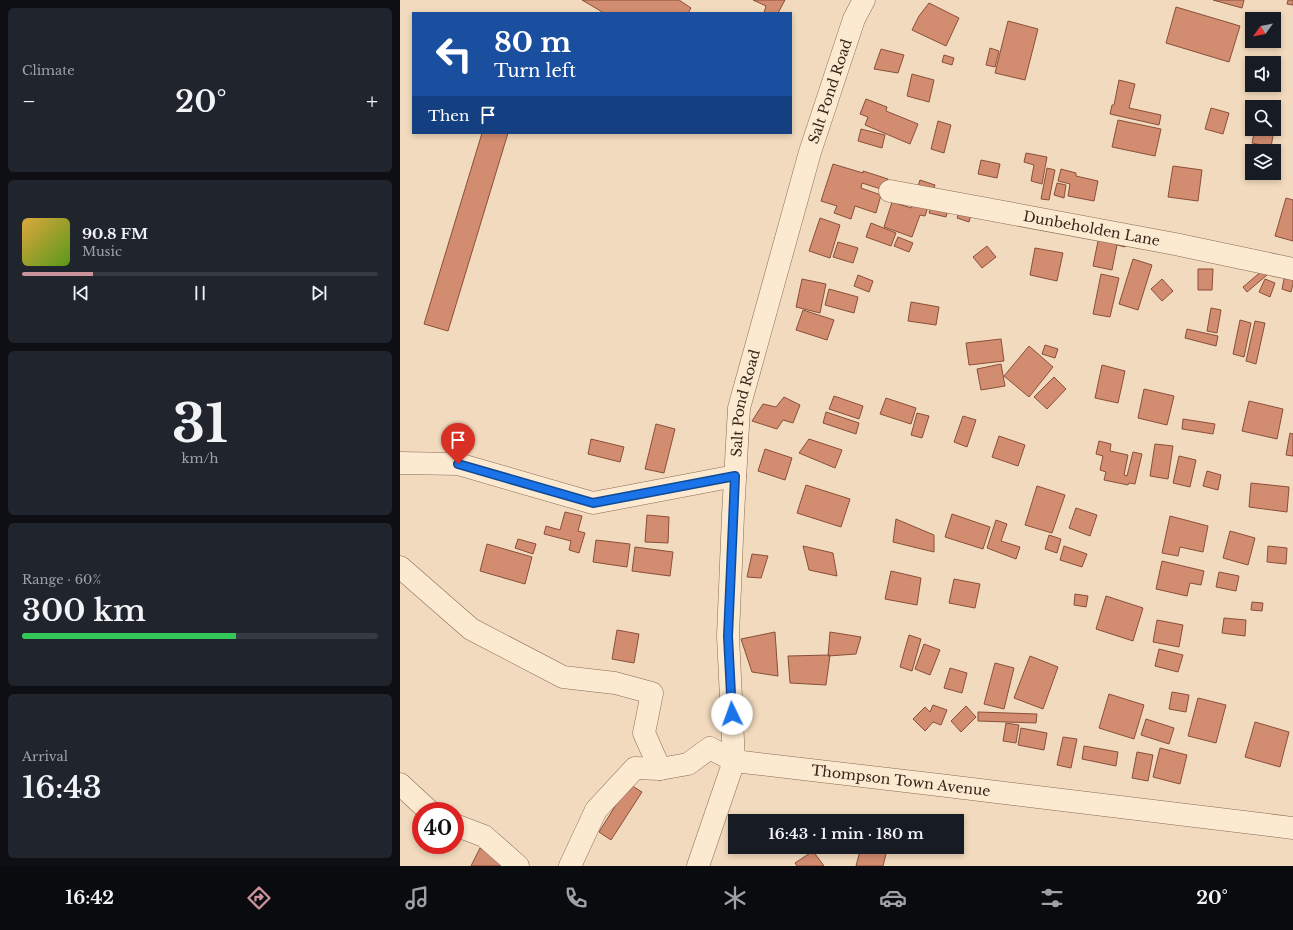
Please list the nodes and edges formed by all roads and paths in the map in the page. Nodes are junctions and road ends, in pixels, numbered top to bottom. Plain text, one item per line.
1 (864, 0) edge
2 (890, 191) dead end
3 (1293, 269) edge
4 (400, 463) edge
5 (735, 476) junction
6 (400, 567) edge
7 (734, 761) junction
8 (660, 769) junction
9 (400, 784) edge
10 (419, 802) edge
11 (464, 828) edge
12 (1293, 828) edge
13 (518, 866) edge
14 (570, 866) edge
15 (698, 866) edge

1 - 5 street, Salt Pond Road
2 - 3 street, Dunbeholden Lane
4 - 5 street
5 - 7 street, Salt Pond Road
6 - 8 street
7 - 8 street, Thompson Town Avenue
7 - 12 street, Thompson Town Avenue
7 - 15 street, Salt Pond Road
8 - 14 street, Thompson Town Avenue
9 - 10 street
11 - 13 street

